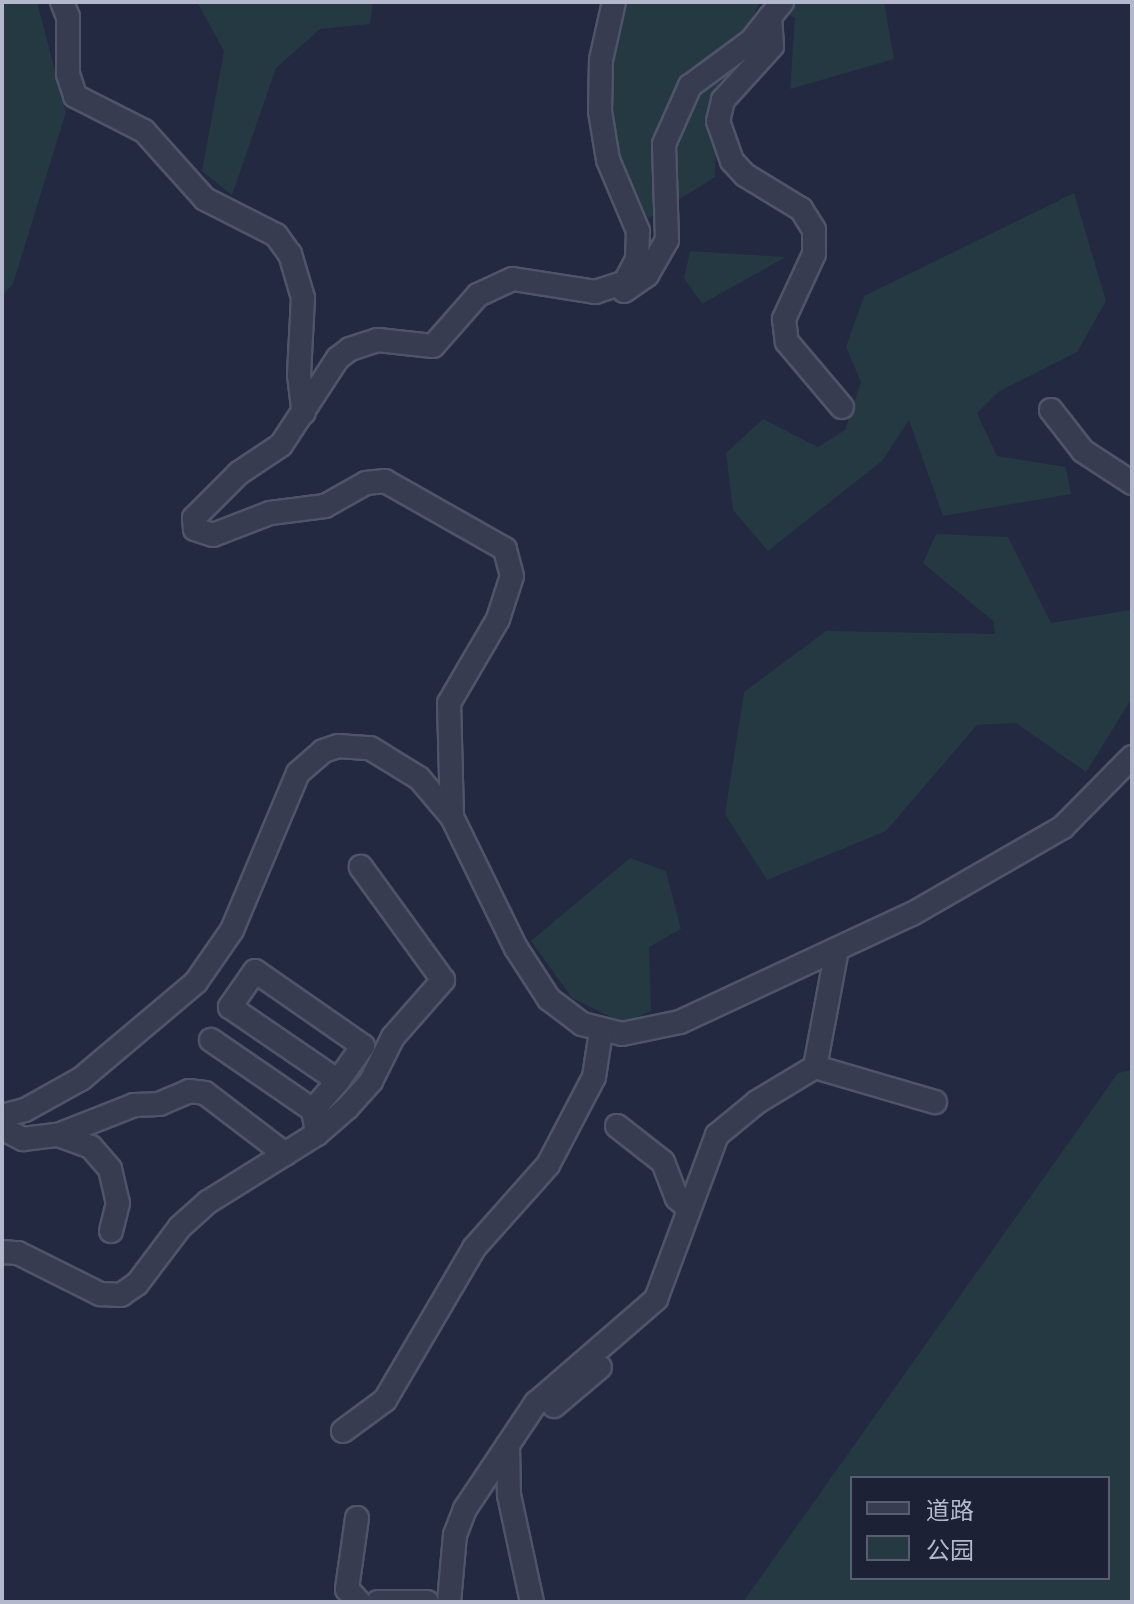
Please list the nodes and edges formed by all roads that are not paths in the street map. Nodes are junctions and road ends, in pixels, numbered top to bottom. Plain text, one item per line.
1 (62, 2) edge
2 (614, 2) edge
3 (776, 10) edge
4 (611, 290) junction
5 (842, 407) dead end
6 (1051, 410) dead end
7 (304, 414) junction
8 (1132, 483) edge
9 (1132, 757) edge
10 (1122, 784) edge
11 (452, 817) junction
12 (361, 867) dead end
13 (837, 950) junction
14 (601, 1031) junction
15 (211, 1040) dead end
16 (815, 1067) junction
17 (338, 1081) junction
18 (935, 1102) dead end
19 (313, 1110) junction
20 (617, 1126) dead end
21 (3, 1130) edge
22 (317, 1134) junction
23 (58, 1135) junction
24 (285, 1154) junction
25 (688, 1208) junction
26 (111, 1231) dead end
27 (2, 1252) edge
28 (661, 1287) junction
29 (554, 1406) dead end
30 (343, 1431) dead end
31 (508, 1445) junction
32 (357, 1518) dead end
33 (359, 1602) edge
34 (378, 1602) edge
35 (427, 1602) edge
36 (449, 1602) edge
37 (532, 1602) edge

1 - 7 street
2 - 4 street
3 - 4 street
3 - 5 street
4 - 7 street
6 - 8 street
7 - 11 street
9 - 10 street
10 - 13 street
11 - 14 street
11 - 21 street
12 - 22 street
13 - 14 street
13 - 16 street
14 - 30 street
15 - 19 street
16 - 18 street
16 - 25 street
17 - 17 street
17 - 19 street
19 - 22 street
20 - 25 street
21 - 23 street
22 - 24 street
23 - 24 street
23 - 26 street
24 - 27 street
25 - 28 street
28 - 29 street
28 - 31 street
31 - 36 street
31 - 37 street
32 - 33 street
34 - 35 street

